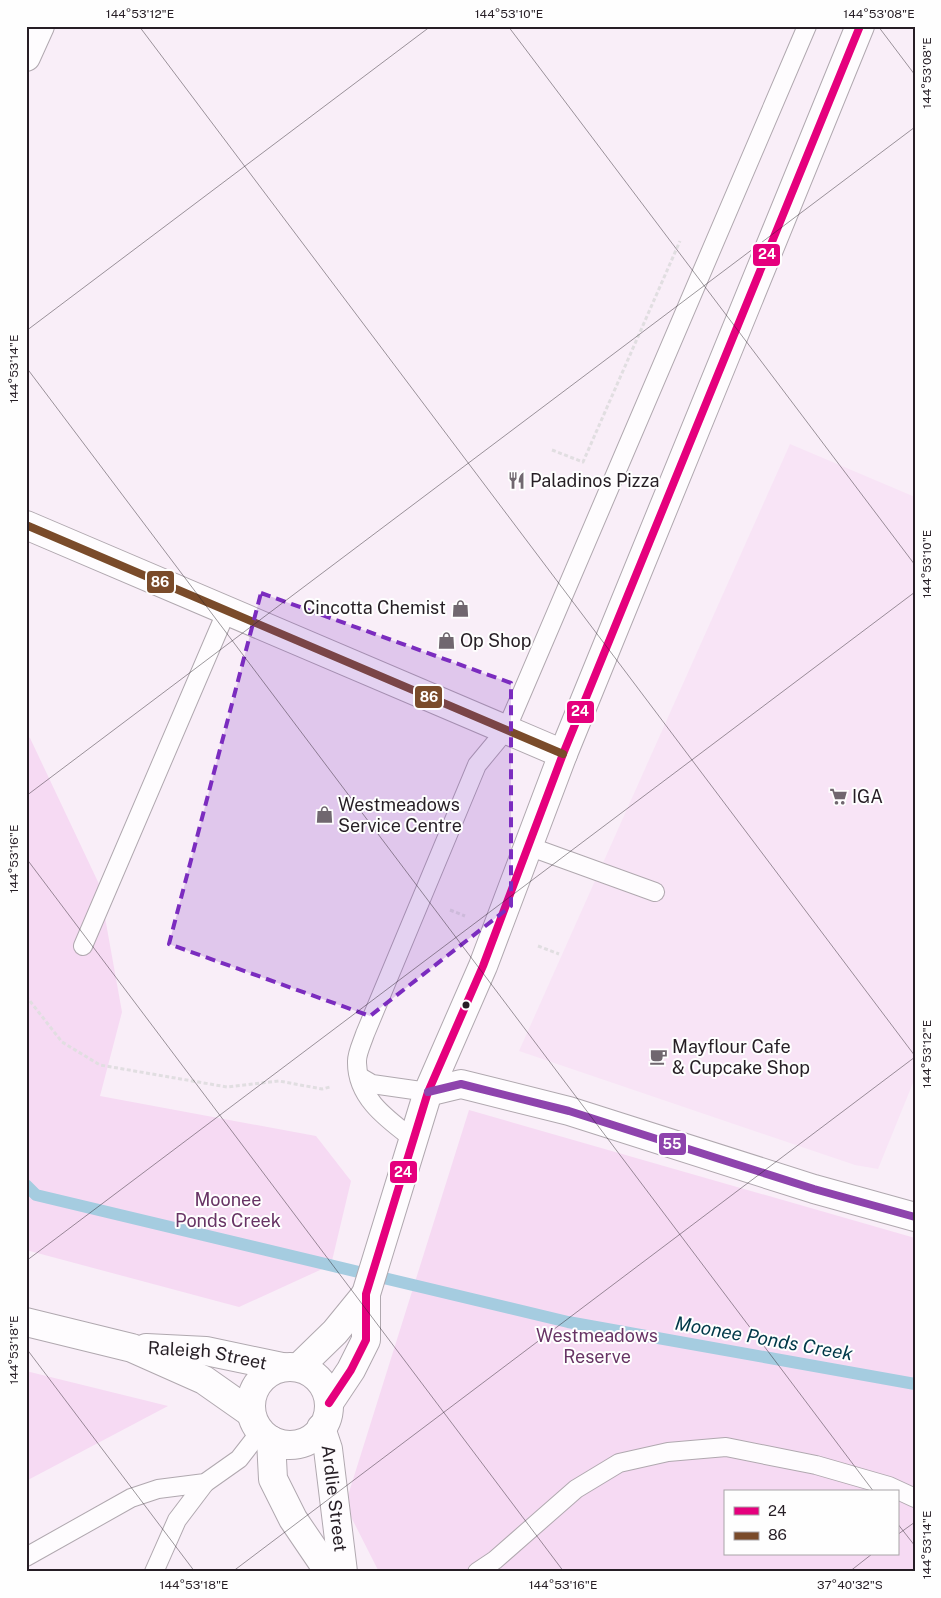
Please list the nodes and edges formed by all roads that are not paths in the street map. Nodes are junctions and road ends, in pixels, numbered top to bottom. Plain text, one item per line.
1 (40, 26) edge
2 (807, 26) edge
3 (860, 26) edge
4 (26, 57) edge
5 (26, 525) edge
6 (227, 610) junction
7 (506, 730) junction
8 (563, 754) junction
9 (528, 846) junction
10 (655, 892) dead end
11 (83, 946) dead end
12 (360, 1078) junction
13 (428, 1092) junction
14 (412, 1138) junction
15 (915, 1217) edge
16 (366, 1294) junction
17 (26, 1322) edge
18 (132, 1348) junction
19 (290, 1367) junction
20 (325, 1416) junction
21 (261, 1428) junction
22 (205, 1483) junction
23 (898, 1490) edge
24 (898, 1490) edge
25 (915, 1498) edge
26 (26, 1557) edge
27 (154, 1572) edge
28 (329, 1572) edge
29 (343, 1572) edge
30 (477, 1572) edge

1 - 4 street
2 - 7 lane
3 - 8 street
5 - 6 street
6 - 7 street
6 - 11 lane
7 - 8 street
7 - 12 lane
8 - 9 street
9 - 10 lane
9 - 13 street
12 - 13 lane
12 - 14 lane
13 - 14 street
13 - 15 street
14 - 16 street
16 - 19 street
16 - 20 street
17 - 18 street, Raleigh Street
18 - 19 street, Raleigh Street
18 - 21 street, Raleigh Street
19 - 20 street
19 - 21 street
20 - 21 street
20 - 29 street, Ardlie Street
21 - 22 lane
21 - 28 street, Ardlie Street
22 - 26 lane
22 - 27 lane
23 - 30 lane
24 - 25 lane

